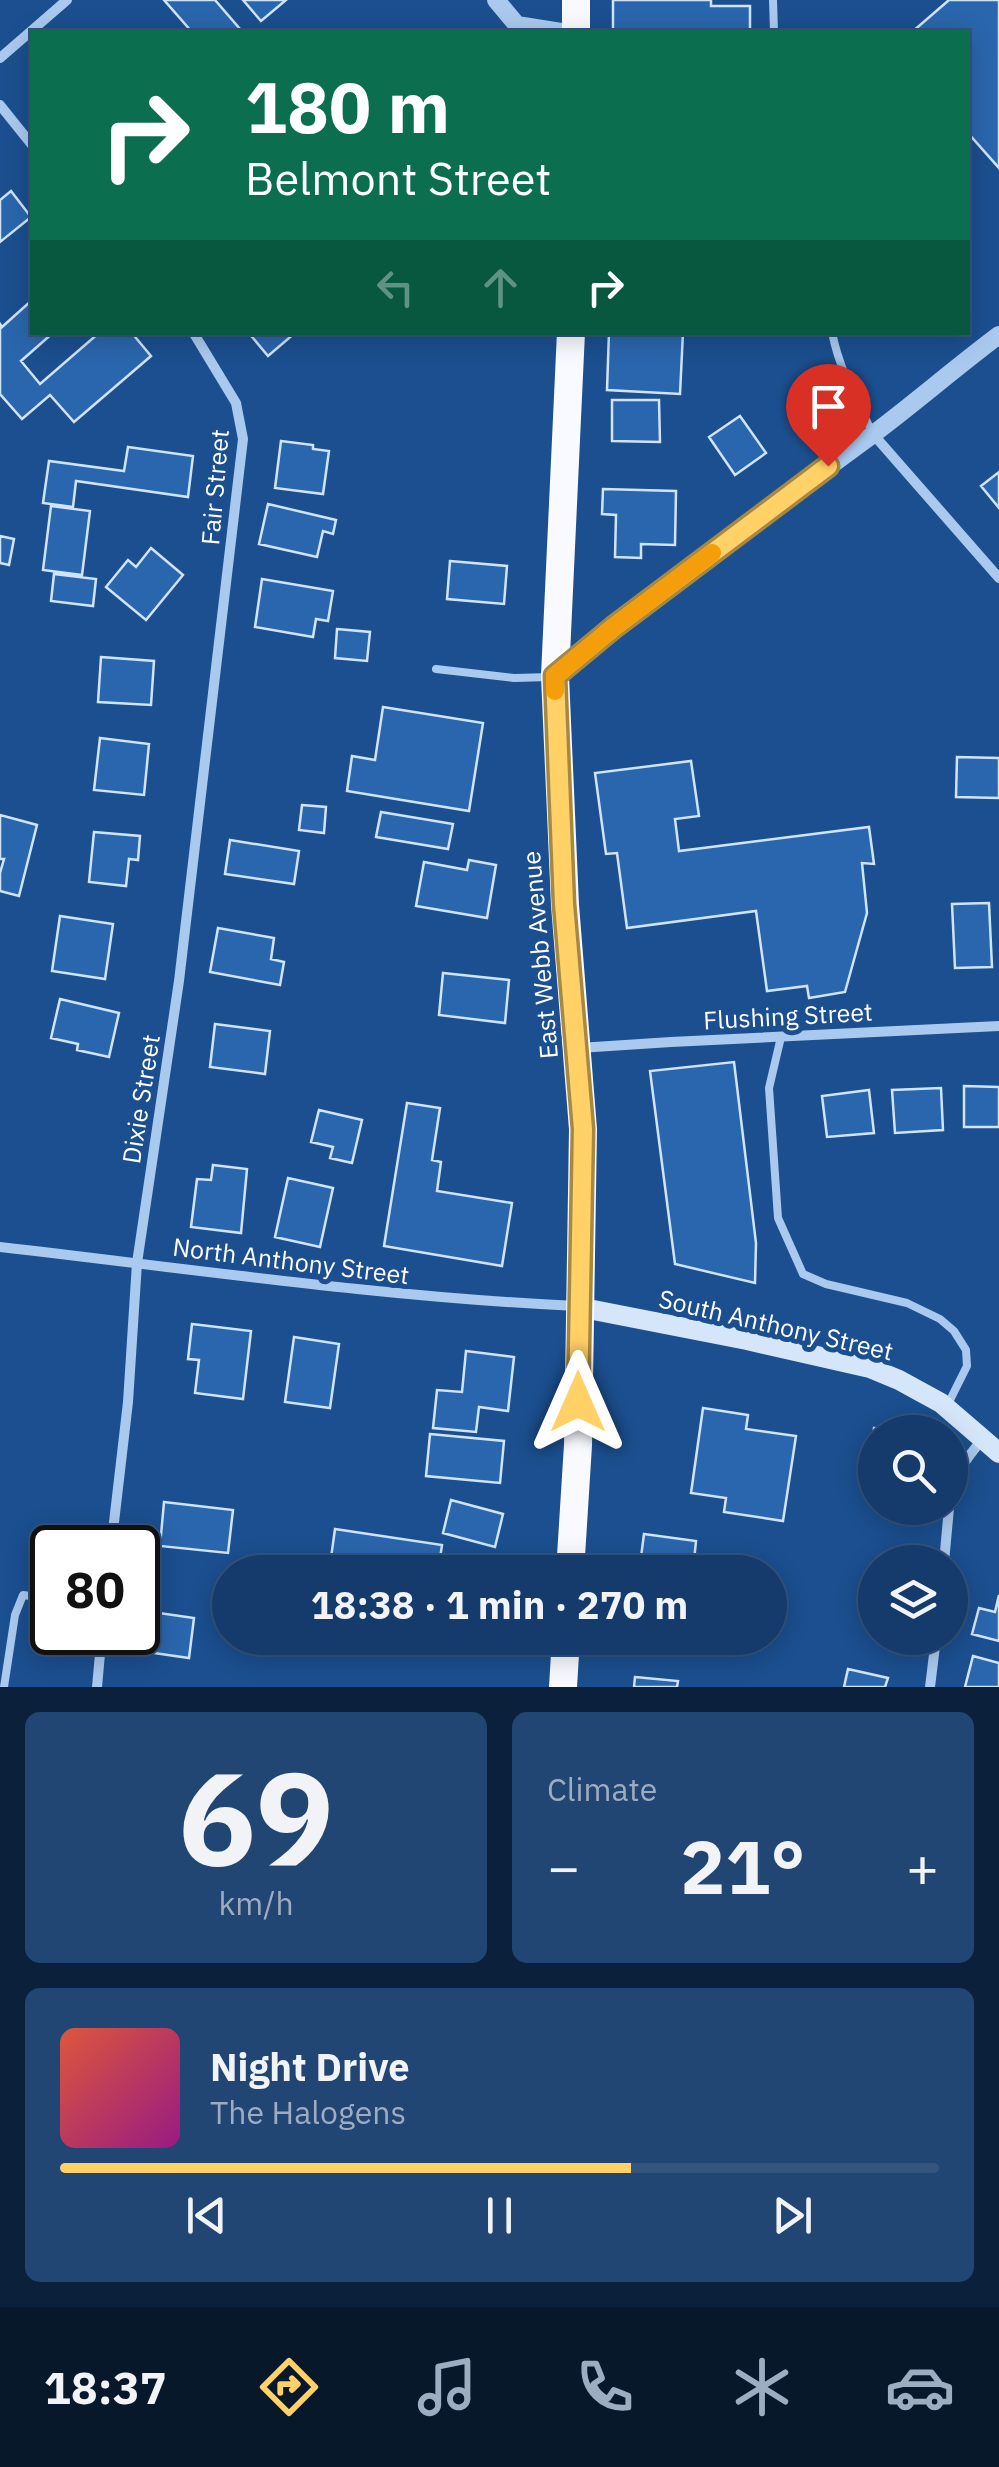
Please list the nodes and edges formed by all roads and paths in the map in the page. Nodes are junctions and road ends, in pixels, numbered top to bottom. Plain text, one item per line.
1 (67, 0) edge
2 (496, 0) edge
3 (576, 0) edge
4 (773, 0) edge
5 (512, 29) edge
6 (32, 30) edge
7 (576, 30) edge
8 (774, 30) edge
9 (30, 32) edge
10 (0, 58) edge
11 (0, 106) edge
12 (30, 143) edge
13 (195, 335) edge
14 (571, 335) edge
15 (832, 335) edge
16 (999, 335) edge
17 (873, 434) junction
18 (999, 578) edge
19 (217, 656) joint
20 (436, 669) dead end
21 (555, 676) junction
22 (999, 1026) edge
23 (780, 1036) junction
24 (578, 1048) junction
25 (0, 1247) edge
26 (137, 1263) junction
27 (578, 1306) junction
28 (946, 1408) junction
29 (991, 1446) edge
30 (968, 1457) edge
31 (114, 1525) edge
32 (571, 1555) edge
33 (30, 1597) edge
34 (100, 1655) edge
35 (565, 1655) edge
36 (934, 1655) edge
37 (4, 1687) edge
38 (97, 1687) edge
39 (562, 1687) edge
40 (930, 1687) edge

1 - 6 street
2 - 5 street
3 - 7 highway
4 - 8 lane
9 - 10 street
11 - 12 street
13 - 19 street, Fair Street
14 - 21 highway, East Webb Avenue
15 - 17 lane
16 - 17 street
17 - 18 street
17 - 21 street
19 - 26 street, Dixie Street
20 - 21 lane
21 - 24 highway, East Webb Avenue
22 - 23 street, Flushing Street
23 - 24 street, Flushing Street
23 - 28 lane
24 - 27 highway, East Webb Avenue
25 - 26 street, North Anthony Street
26 - 27 street, North Anthony Street
26 - 31 street, Dixie Street
27 - 28 main road, South Anthony Street
27 - 32 highway, East Webb Avenue
28 - 29 main road, South Anthony Street
29 - 30 street
33 - 37 lane
34 - 38 street
35 - 39 highway
36 - 40 street

